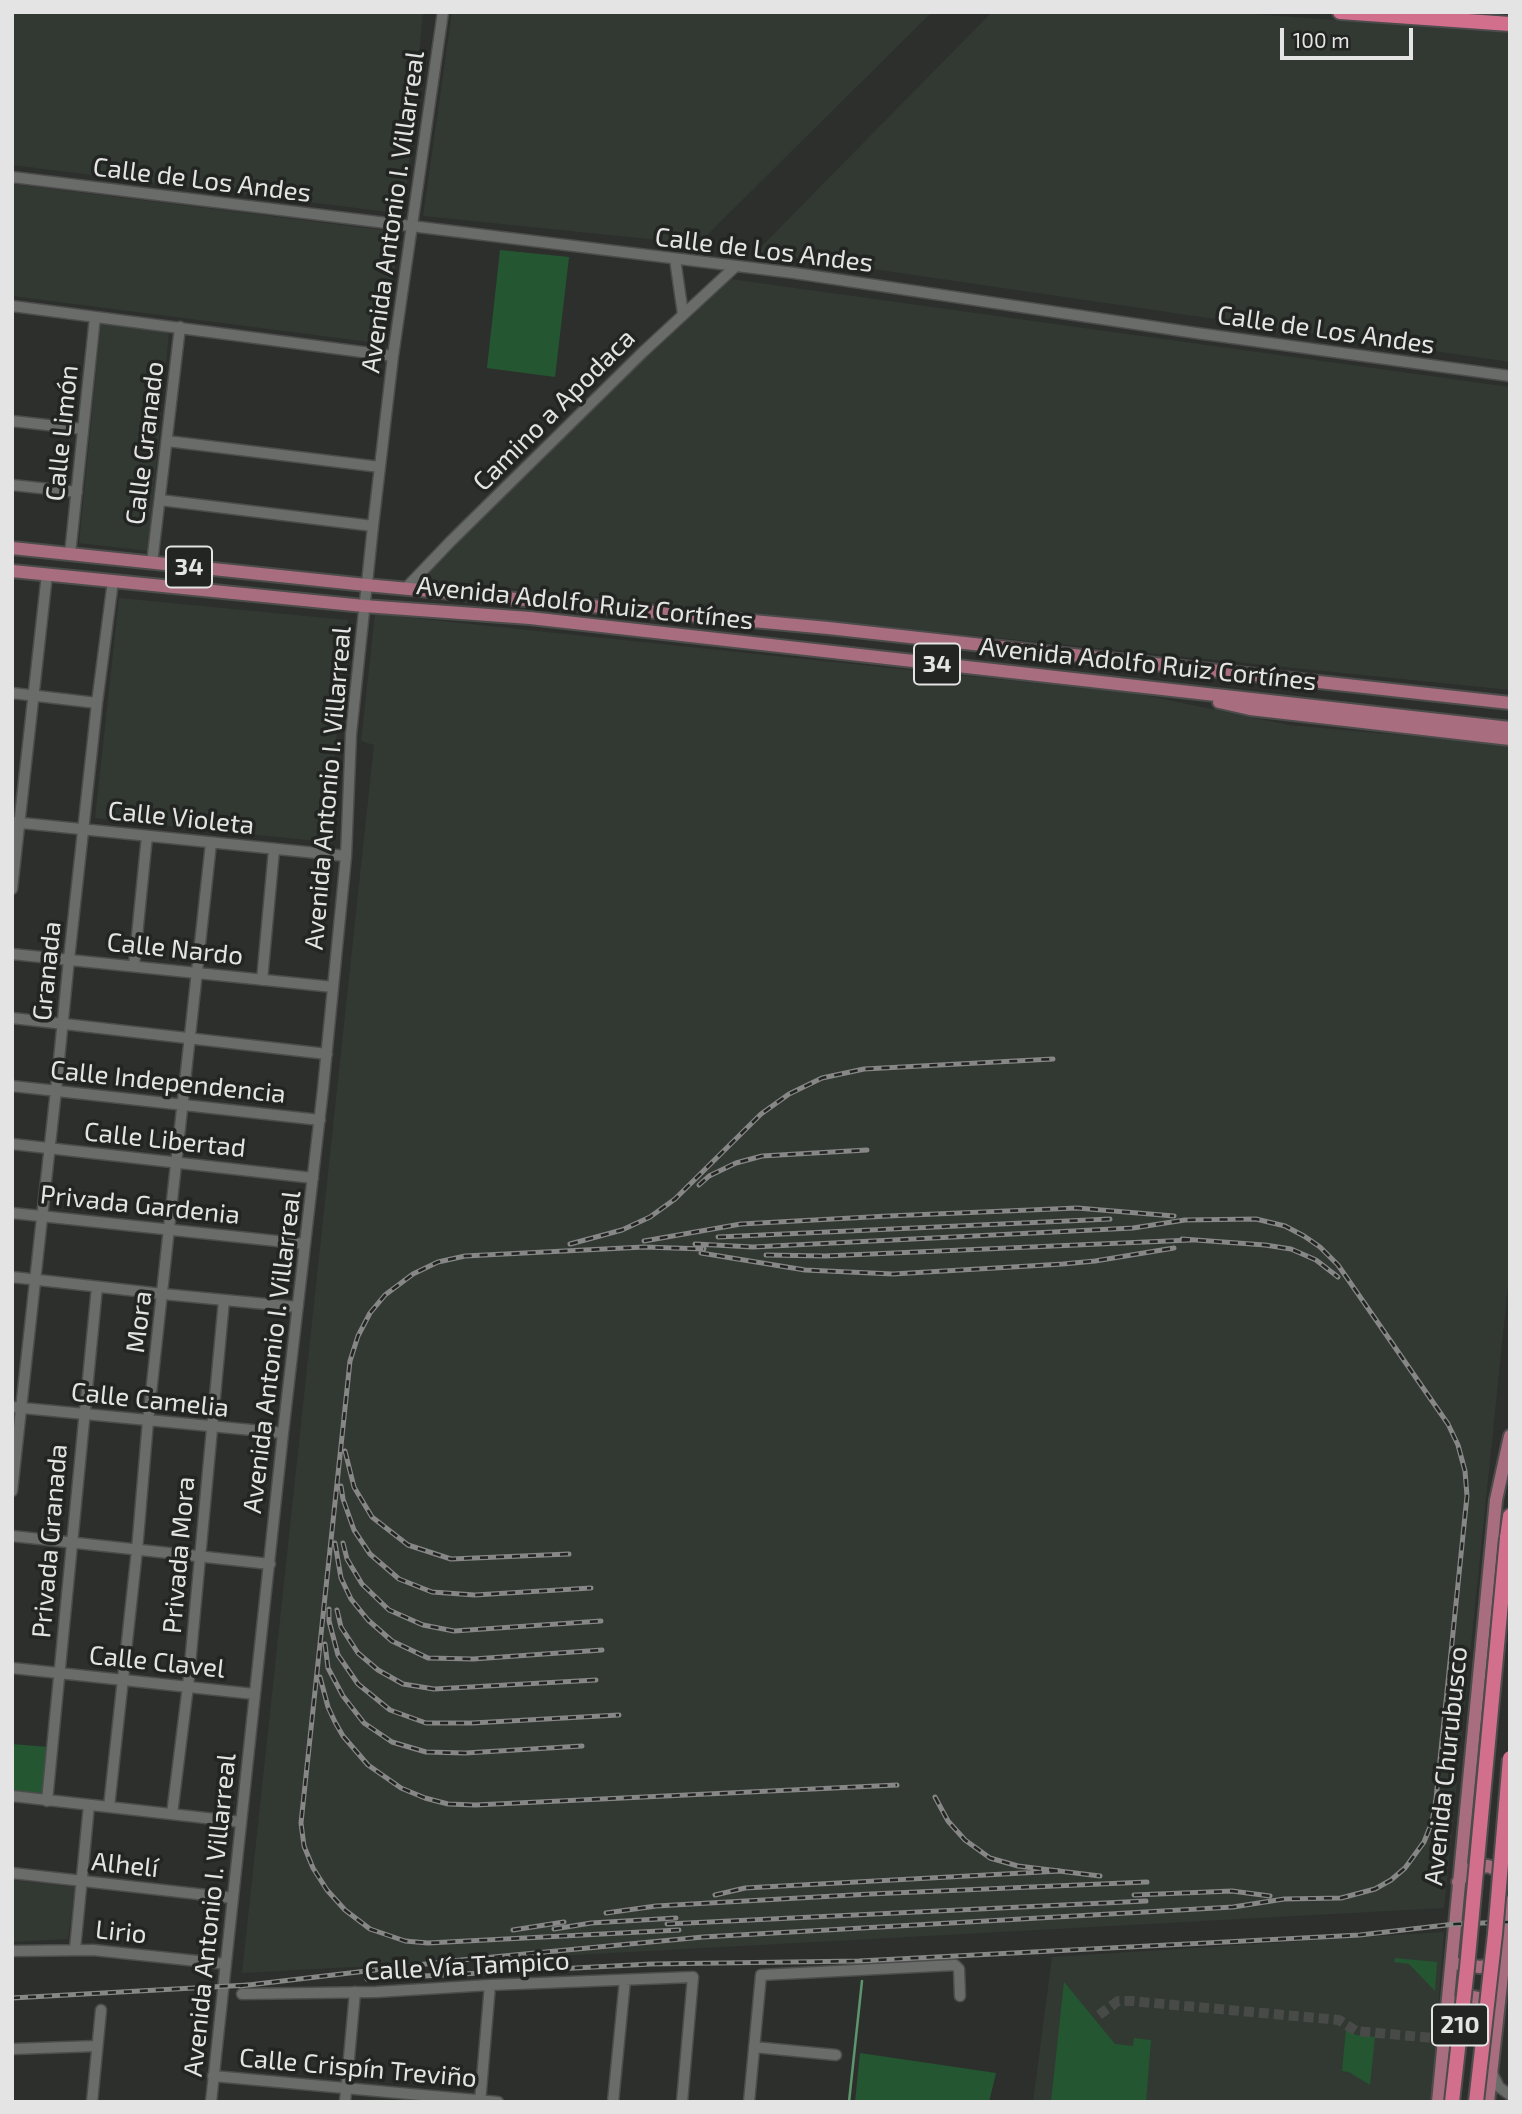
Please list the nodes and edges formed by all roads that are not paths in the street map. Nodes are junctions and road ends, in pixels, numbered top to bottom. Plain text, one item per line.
1 (443, 12) edge
2 (1340, 12) edge
3 (1510, 24) edge
4 (12, 177) edge
5 (412, 227) junction
6 (675, 260) junction
7 (736, 266) junction
8 (12, 306) edge
9 (683, 314) junction
10 (95, 317) junction
11 (180, 327) junction
12 (393, 356) junction
13 (1510, 376) edge
14 (12, 421) edge
15 (83, 429) junction
16 (167, 441) junction
17 (380, 467) junction
18 (12, 485) edge
19 (76, 492) junction
20 (160, 500) junction
21 (373, 526) junction
22 (12, 548) edge
23 (70, 554) junction
24 (152, 563) junction
25 (12, 571) edge
26 (47, 574) junction
27 (113, 581) junction
28 (366, 585) junction
29 (406, 588) junction
30 (364, 606) junction
31 (1167, 690) junction
32 (12, 694) edge
33 (33, 696) junction
34 (97, 703) junction
35 (1510, 703) edge
36 (1510, 728) edge
37 (1510, 739) edge
38 (16, 823) edge
39 (84, 829) junction
40 (147, 836) junction
41 (211, 843) junction
42 (274, 850) junction
43 (345, 856) junction
44 (12, 889) edge
45 (12, 954) edge
46 (69, 959) junction
47 (134, 967) junction
48 (198, 974) junction
49 (262, 980) junction
50 (333, 987) junction
51 (12, 1018) edge
52 (63, 1024) junction
53 (190, 1038) junction
54 (327, 1054) junction
55 (12, 1086) edge
56 (56, 1090) junction
57 (183, 1105) junction
58 (320, 1120) junction
59 (12, 1144) edge
60 (50, 1148) junction
61 (177, 1162) junction
62 (313, 1178) junction
63 (12, 1213) edge
64 (41, 1217) junction
65 (170, 1229) junction
66 (305, 1244) junction
67 (12, 1277) edge
68 (36, 1279) junction
69 (97, 1286) junction
70 (163, 1294) junction
71 (224, 1300) junction
72 (297, 1307) junction
73 (17, 1408) edge
74 (83, 1414) junction
75 (148, 1421) junction
76 (212, 1427) junction
77 (283, 1433) junction
78 (1510, 1436) edge
79 (12, 1491) edge
80 (1510, 1516) edge
81 (12, 1536) edge
82 (71, 1542) junction
83 (137, 1549) junction
84 (200, 1556) junction
85 (270, 1564) junction
86 (12, 1668) edge
87 (59, 1672) junction
88 (124, 1680) junction
89 (188, 1686) junction
90 (254, 1694) junction
91 (1510, 1758) edge
92 (12, 1796) edge
93 (47, 1801) junction
94 (89, 1805) junction
95 (109, 1807) junction
96 (172, 1814) junction
97 (241, 1822) junction
98 (12, 1873) edge
99 (82, 1882) junction
100 (1458, 1882) junction
101 (1510, 1883) edge
102 (233, 1898) junction
103 (1510, 1902) edge
104 (75, 1949) junction
105 (12, 1951) edge
106 (1452, 1961) junction
107 (1504, 1962) junction
108 (226, 1964) junction
109 (625, 1980) junction
110 (489, 1984) junction
111 (355, 1992) junction
112 (242, 1994) dead end
113 (960, 1996) dead end
114 (101, 2010) dead end
115 (1447, 2012) junction
116 (1498, 2014) junction
117 (97, 2046) junction
118 (754, 2047) junction
119 (12, 2049) edge
120 (836, 2055) dead end
121 (1491, 2071) junction
122 (214, 2076) junction
123 (346, 2087) junction
124 (1510, 2095) edge
125 (481, 2101) edge
126 (92, 2102) edge
127 (211, 2102) edge
128 (345, 2102) edge
129 (498, 2102) edge
130 (613, 2102) edge
131 (682, 2102) edge
132 (749, 2102) edge
133 (1438, 2102) edge
134 (1452, 2102) edge
135 (1476, 2102) edge
136 (1488, 2102) edge

1 - 5 street, Avenida Antonio I. Villarreal
2 - 3 highway
4 - 5 street, Calle de Los Andes
5 - 6 street, Calle de Los Andes
5 - 12 street, Avenida Antonio I. Villarreal
6 - 7 street, Calle de Los Andes
6 - 9 street
7 - 9 street, Camino a Apodaca
7 - 13 street, Calle de Los Andes
8 - 10 street
9 - 29 street, Camino a Apodaca
10 - 11 street
10 - 15 street, Calle Limón
11 - 12 street
11 - 16 street, Calle Granado
12 - 17 street, Avenida Antonio I. Villarreal
14 - 15 street
15 - 19 street, Calle Limón
16 - 17 street
16 - 20 street, Calle Granado
17 - 21 street, Avenida Antonio I. Villarreal
18 - 19 street
19 - 23 street, Calle Limón
20 - 21 street
20 - 24 street, Calle Granado
21 - 28 street, Avenida Antonio I. Villarreal
22 - 23 main road, 34
23 - 24 main road, 34
24 - 28 main road, 34
25 - 26 main road, 34
26 - 27 main road, 34
26 - 33 street
27 - 30 main road, 34
27 - 34 street, Granada
28 - 29 main road, 34
28 - 30 street, Avenida Antonio I. Villarreal
29 - 35 main road, Avenida Adolfo Ruiz Cortínes / 34
30 - 31 main road, Avenida Adolfo Ruiz Cortínes / 34
30 - 43 street, Avenida Antonio I. Villarreal
31 - 36 main road, Avenida Adolfo Ruiz Cortínes / 34
31 - 37 main road
32 - 33 street
33 - 34 street
33 - 38 street
34 - 39 street, Granada
38 - 39 street, Calle Violeta
38 - 44 street
39 - 40 street, Calle Violeta
39 - 46 street, Granada
40 - 41 street, Calle Violeta
40 - 47 street
41 - 42 street, Calle Violeta
41 - 48 street, Mora
42 - 43 street, Calle Violeta
42 - 49 street
43 - 50 street, Avenida Antonio I. Villarreal
45 - 46 street, Calle Nardo
46 - 47 street, Calle Nardo
46 - 52 street, Granada
47 - 48 street, Calle Nardo
48 - 49 street, Calle Nardo
48 - 53 street, Mora
49 - 50 street, Calle Nardo
50 - 54 street, Avenida Antonio I. Villarreal
51 - 52 street
52 - 53 street
52 - 56 street, Granada
53 - 54 street
53 - 57 street, Mora
54 - 58 street, Avenida Antonio I. Villarreal
55 - 56 street, Calle Independencia
56 - 57 street, Calle Independencia
56 - 60 street, Granada
57 - 58 street, Calle Independencia
57 - 61 street, Mora
58 - 62 street, Avenida Antonio I. Villarreal
59 - 60 street, Calle Libertad
60 - 61 street, Calle Libertad
60 - 64 street, Granada
61 - 62 street, Calle Libertad
61 - 65 street, Mora
62 - 66 street, Avenida Antonio I. Villarreal
63 - 64 street, Privada Gardenia
64 - 65 street, Privada Gardenia
64 - 68 street, Granada
65 - 66 street, Privada Gardenia
65 - 70 street, Mora
66 - 72 street, Avenida Antonio I. Villarreal
67 - 68 street
68 - 69 street
68 - 73 street, Granada
69 - 70 street
69 - 74 street, Privada Granada
70 - 71 street
70 - 75 street, Mora
71 - 72 street
71 - 76 street, Privada Mora
72 - 77 street, Avenida Antonio I. Villarreal
73 - 74 street, Calle Camelia
73 - 79 street, Granada
74 - 75 street, Calle Camelia
74 - 82 street, Privada Granada
75 - 76 street, Calle Camelia
75 - 83 street, Mora
76 - 77 street, Calle Camelia
76 - 84 street, Privada Mora
77 - 85 street, Avenida Antonio I. Villarreal
78 - 100 main road, Avenida Churubusco
80 - 134 highway, Avenida Churubusco / 210, bridge
81 - 82 street
82 - 83 street
82 - 87 street, Privada Granada
83 - 84 street
83 - 88 street, Mora
84 - 85 street
84 - 89 street, Privada Mora
85 - 90 street, Avenida Antonio I. Villarreal
86 - 87 street, Calle Clavel
87 - 88 street, Calle Clavel
87 - 93 street, Privada Granada
88 - 89 street, Calle Clavel
88 - 95 street, Mora
89 - 90 street, Calle Clavel
89 - 96 street, Privada Mora
90 - 97 street, Avenida Antonio I. Villarreal
91 - 135 highway, 210, bridge
92 - 93 street
93 - 94 street
94 - 95 street
94 - 99 street
95 - 96 street
96 - 97 street
97 - 102 street, Avenida Antonio I. Villarreal
98 - 99 street, Alhelí
99 - 102 street, Alhelí
99 - 104 street
100 - 101 main road
100 - 106 main road, Avenida Churubusco
102 - 108 street, Avenida Antonio I. Villarreal
103 - 107 main road
104 - 105 street, Lirio
104 - 108 street, Lirio
106 - 107 main road
106 - 115 main road, Avenida Churubusco
107 - 116 main road
108 - 122 street, Avenida Antonio I. Villarreal
109 - 110 street, Calle Vía Tampico
109 - 130 street
109 - 131 street, Calle Vía Tampico
110 - 111 street, Calle Vía Tampico
110 - 125 street
111 - 112 street, Calle Vía Tampico
111 - 123 street
113 - 118 street
114 - 117 street
115 - 116 main road
115 - 133 main road, Avenida Churubusco
116 - 121 main road
117 - 119 street
117 - 126 street
118 - 120 street
118 - 132 street
121 - 124 street
121 - 136 main road
122 - 123 street, Calle Crispín Treviño
122 - 127 street, Avenida Antonio I. Villarreal
123 - 125 street, Calle Crispín Treviño
123 - 128 street
125 - 129 street, Calle Crispín Treviño

